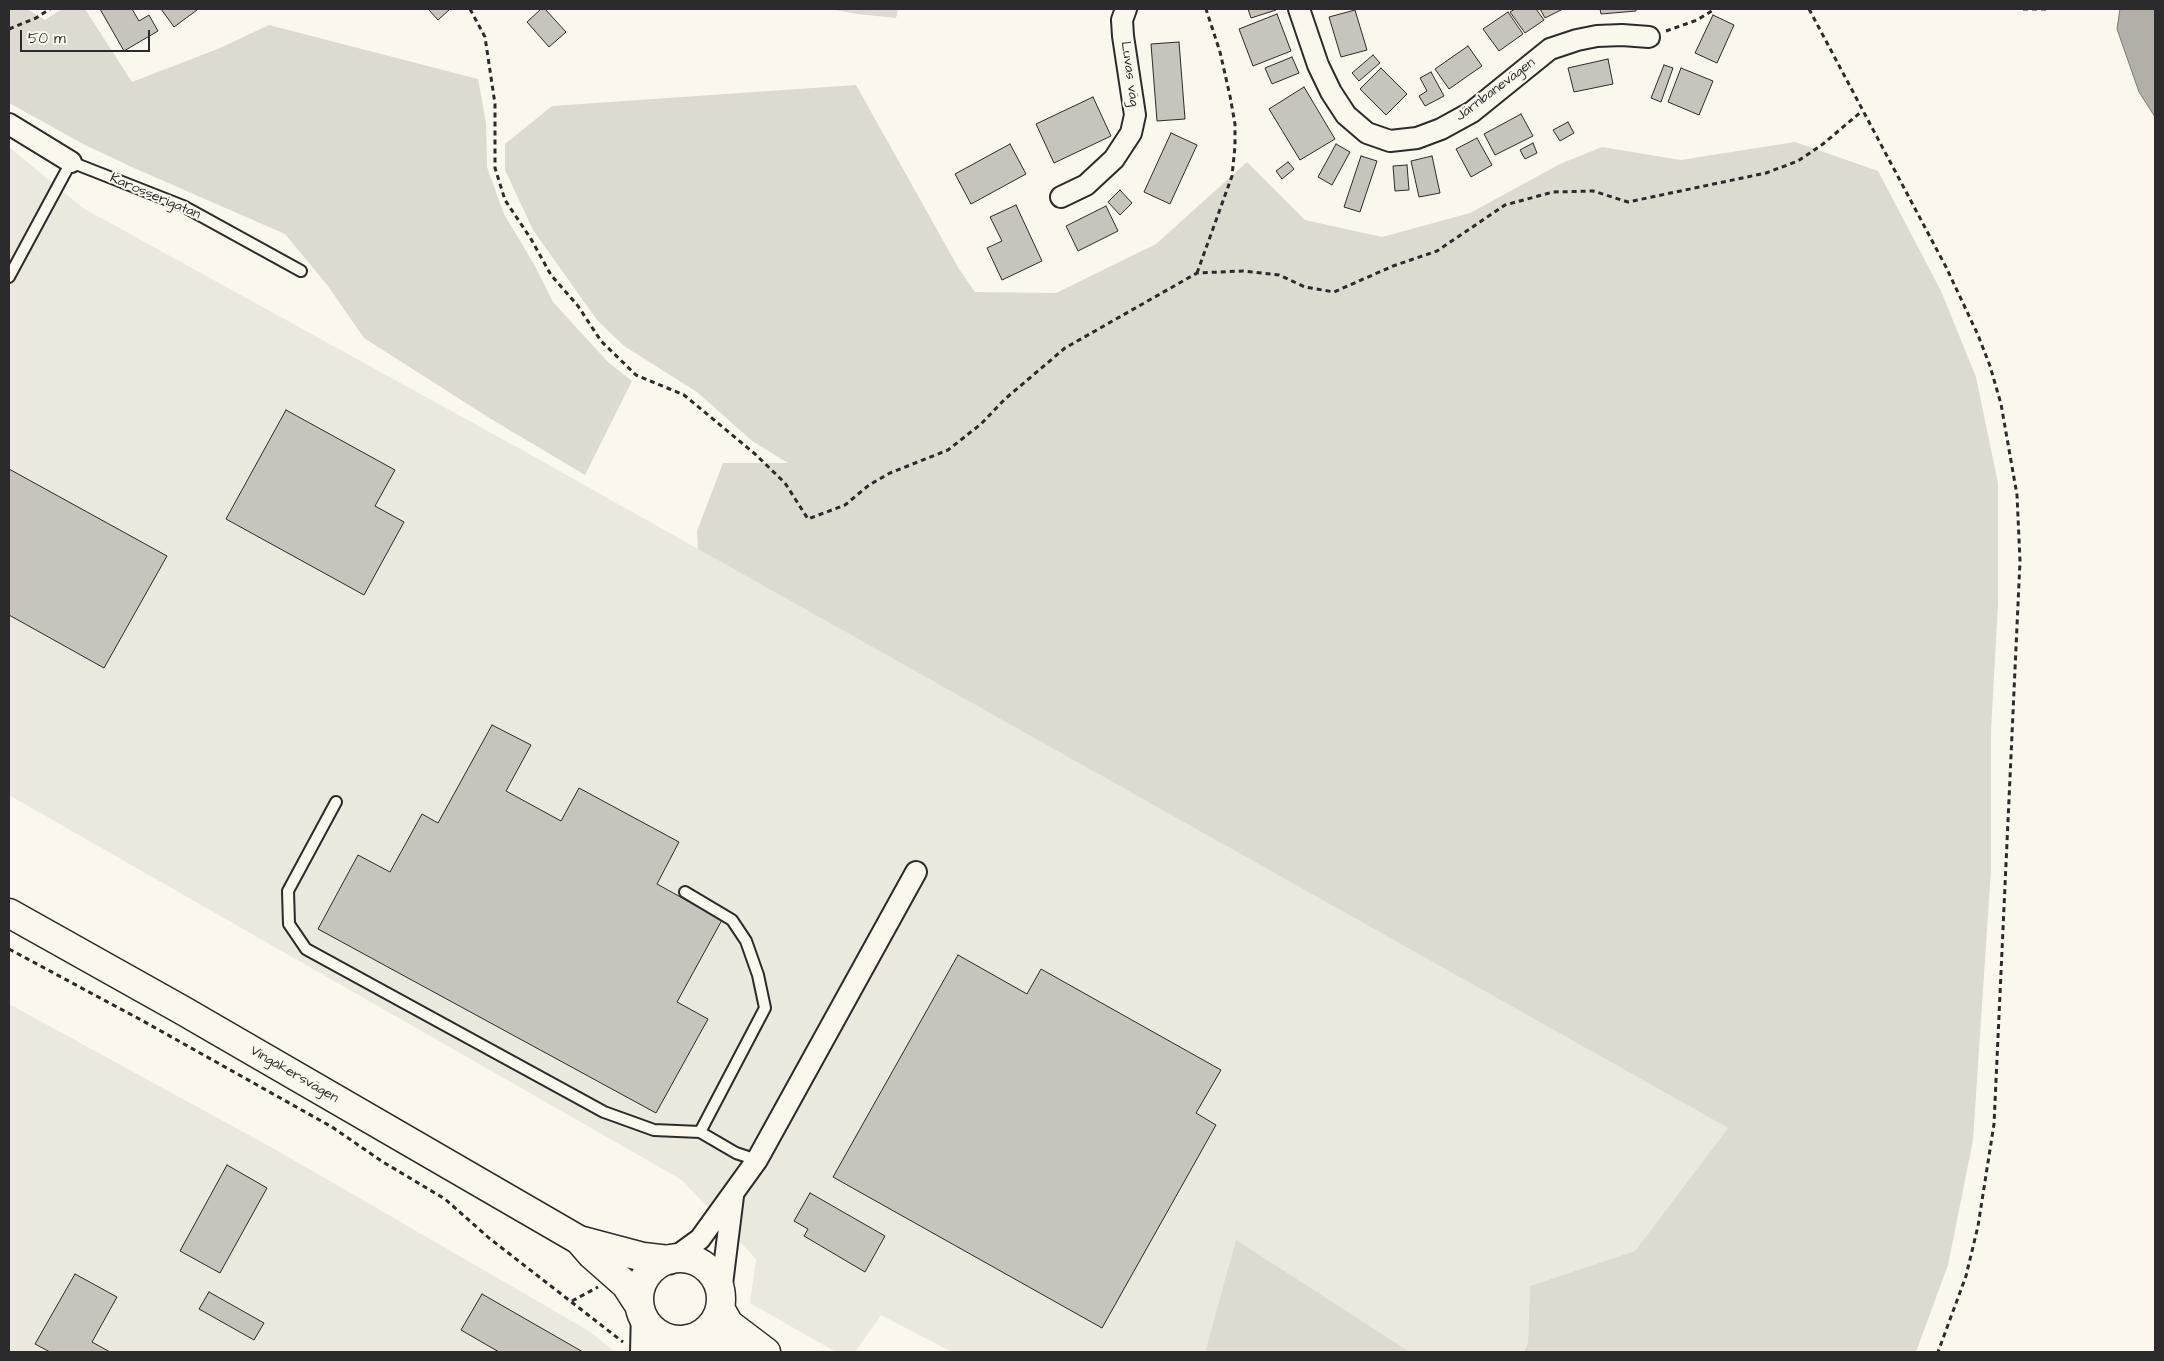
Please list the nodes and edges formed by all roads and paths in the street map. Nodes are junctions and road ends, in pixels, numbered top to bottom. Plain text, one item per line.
1 (50, 9) edge
2 (470, 9) edge
3 (1126, 9) edge
4 (1206, 9) edge
5 (1299, 9) edge
6 (1715, 9) edge
7 (1809, 9) edge
8 (2023, 9) edge
9 (2048, 9) edge
10 (9, 29) edge
11 (1650, 37) joint
12 (1862, 110) junction
13 (9, 124) edge
14 (71, 162) junction
15 (1061, 197) dead end
16 (301, 271) dead end
17 (1196, 273) junction
18 (9, 277) edge
19 (336, 802) dead end
20 (916, 872) dead end
21 (685, 892) dead end
22 (9, 913) edge
23 (9, 949) edge
24 (700, 1132) junction
25 (757, 1160) junction
26 (733, 1194) junction
27 (579, 1240) junction
28 (671, 1259) junction
29 (604, 1282) dead end
30 (720, 1300) junction
31 (572, 1301) junction
32 (640, 1308) junction
33 (675, 1343) edge
34 (634, 1349) edge
35 (749, 1352) edge
36 (766, 1352) edge
37 (1938, 1352) edge

1 - 10 path
2 - 17 path
3 - 15 street, Luvas väg
4 - 17 path
5 - 11 street, Järnbanevägen
6 - 11 path
7 - 12 path
8 - 9 path
12 - 17 path
12 - 37 path
13 - 14 street, Karosserigatan
14 - 16 lane, Karosserigatan
14 - 18 lane
19 - 24 lane
20 - 25 street
21 - 24 lane
22 - 27 main road, Vingåkersvägen
23 - 31 path
24 - 25 lane
25 - 26 street
26 - 28 street
26 - 30 street
27 - 28 main road, Vingåkersvägen
27 - 32 main road, Vingåkersvägen
28 - 30 main road
28 - 32 main road
29 - 31 path
30 - 33 main road
30 - 36 main road
31 - 34 path
32 - 33 main road
32 - 34 street
33 - 35 main road

